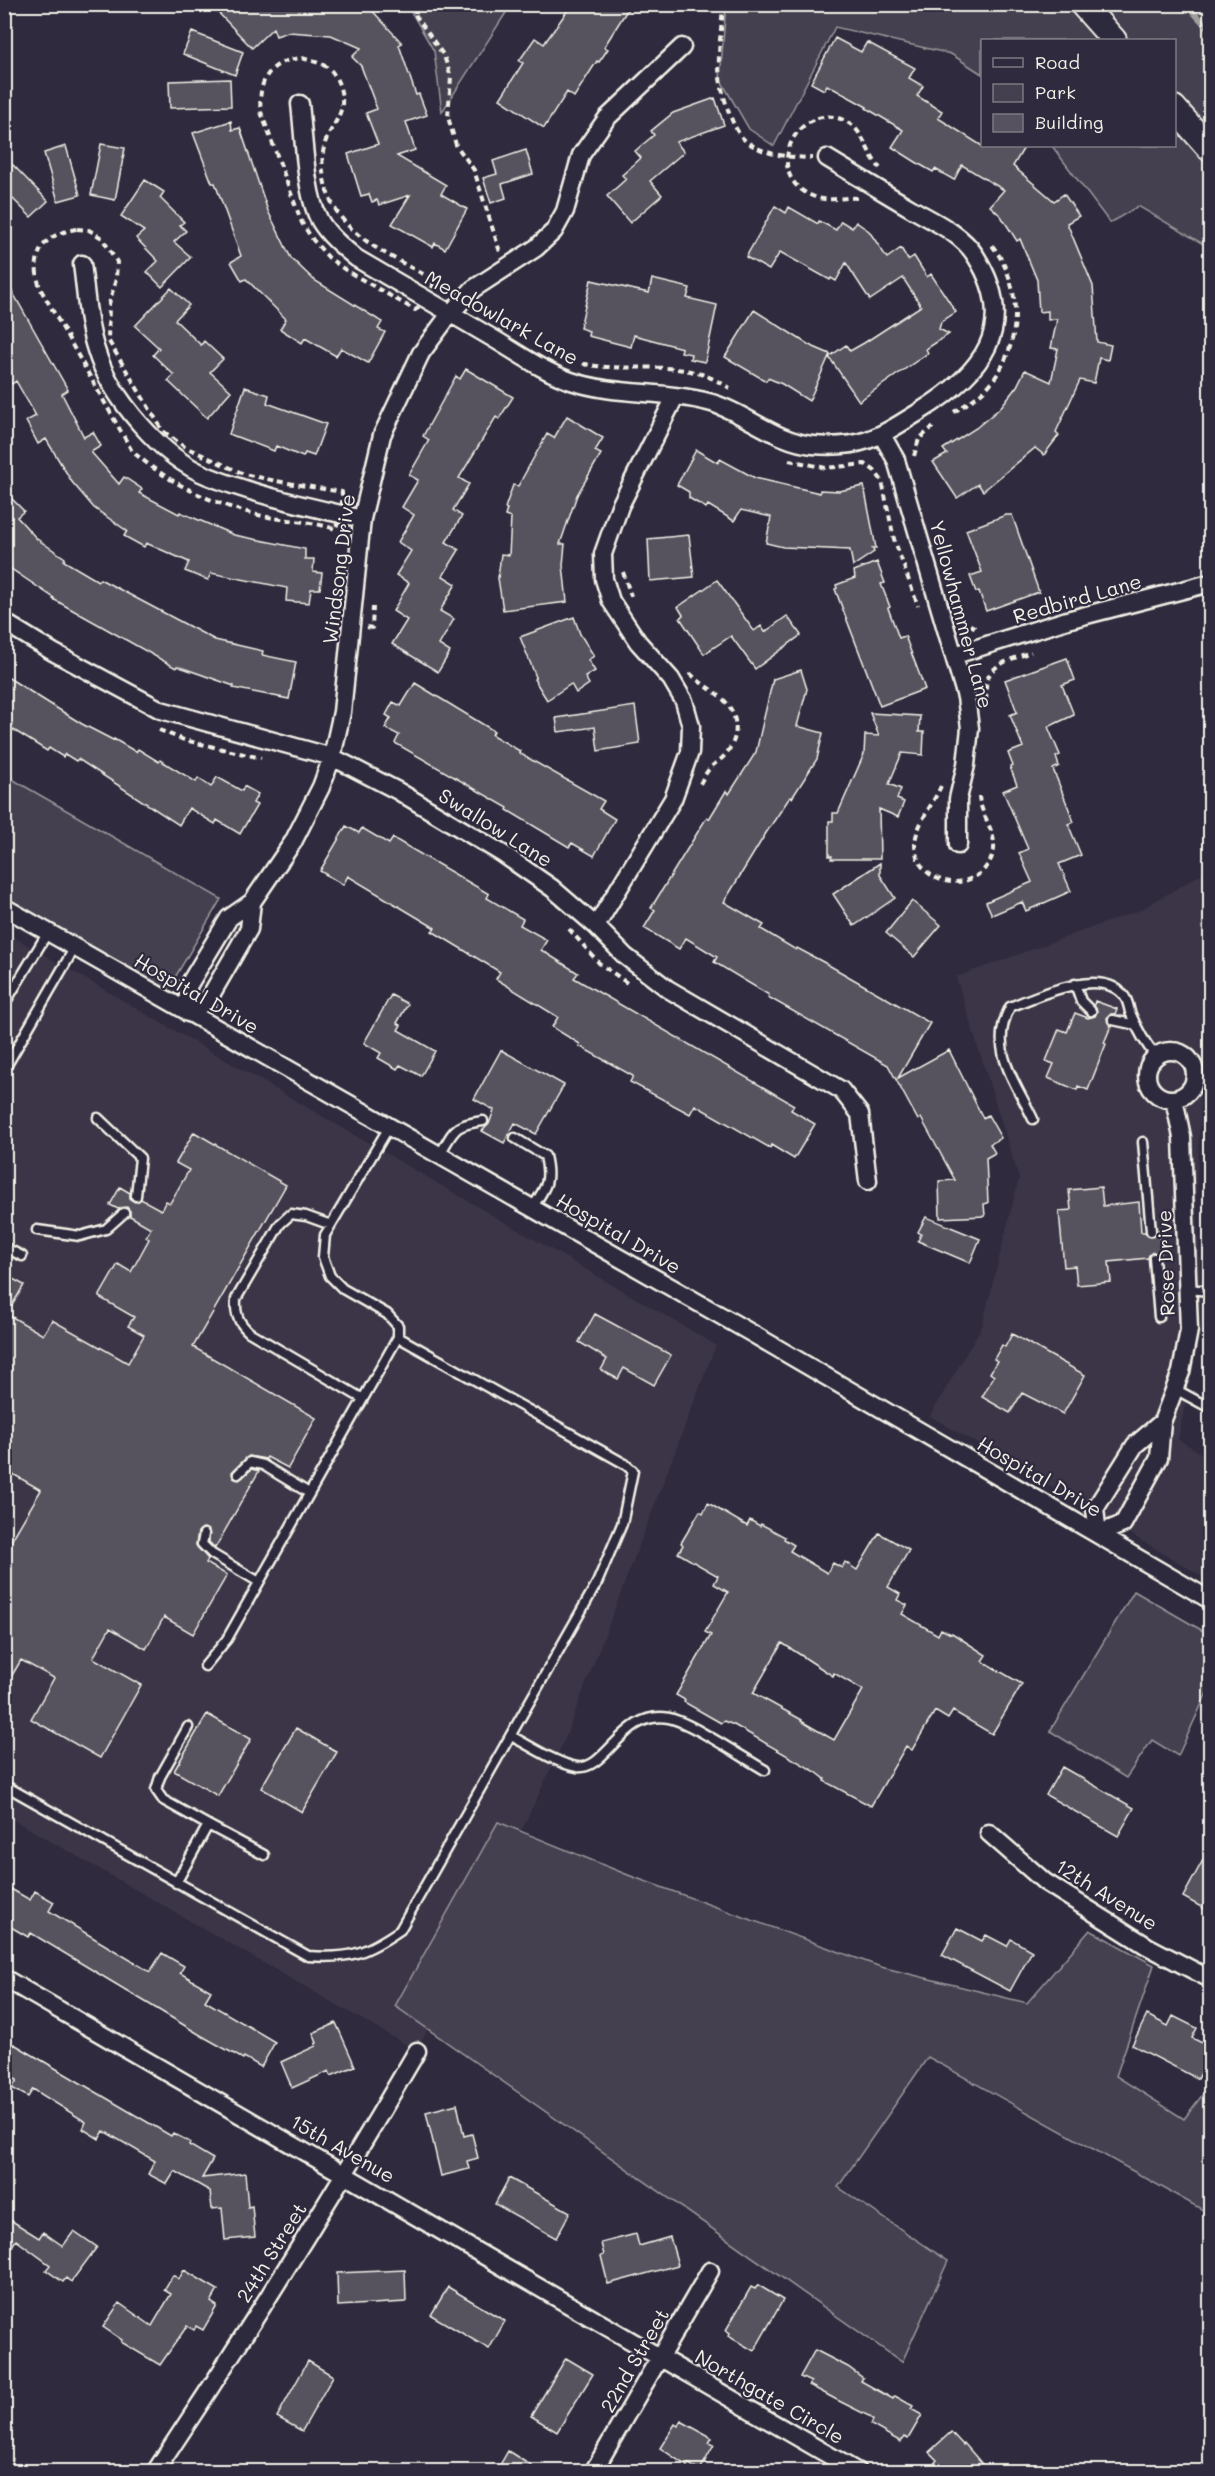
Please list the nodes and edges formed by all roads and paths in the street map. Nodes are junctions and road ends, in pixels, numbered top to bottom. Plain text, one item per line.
1 (414, 4) edge
2 (723, 4) edge
3 (1082, 4) edge
4 (1113, 39) edge
5 (682, 47) dead end
6 (300, 104) dead end
7 (1176, 110) edge
8 (1210, 149) edge
9 (826, 158) joint
10 (82, 264) dead end
11 (504, 267) junction
12 (429, 302) junction
13 (450, 314) junction
14 (675, 397) junction
15 (882, 435) junction
16 (342, 514) junction
17 (362, 519) junction
18 (1210, 583) edge
19 (373, 606) dead end
20 (4, 622) edge
21 (351, 625) junction
22 (955, 656) junction
23 (332, 757) junction
24 (958, 845) dead end
25 (252, 902) junction
26 (4, 907) edge
27 (596, 926) junction
28 (48, 932) junction
29 (75, 947) junction
30 (1075, 984) junction
31 (4, 1005) edge
32 (1091, 1011) dead end
33 (188, 1013) junction
34 (1113, 1020) dead end
35 (1136, 1025) junction
36 (1156, 1056) junction
37 (4, 1070) edge
38 (1174, 1099) junction
39 (98, 1118) dead end
40 (1032, 1119) dead end
41 (483, 1120) dead end
42 (389, 1127) junction
43 (515, 1138) dead end
44 (1143, 1142) dead end
45 (440, 1154) junction
46 (868, 1181) dead end
47 (136, 1196) dead end
48 (532, 1208) junction
49 (124, 1213) dead end
50 (331, 1225) junction
51 (38, 1230) dead end
52 (1151, 1231) dead end
53 (4, 1247) edge
54 (22, 1256) dead end
55 (1154, 1258) dead end
56 (1187, 1289) junction
57 (1210, 1291) edge
58 (1159, 1317) dead end
59 (399, 1337) junction
60 (1175, 1389) junction
61 (363, 1399) junction
62 (1210, 1408) edge
63 (1162, 1422) junction
64 (238, 1474) dead end
65 (309, 1493) junction
66 (204, 1534) dead end
67 (1098, 1534) junction
68 (259, 1582) junction
69 (1210, 1600) edge
70 (205, 1666) dead end
71 (188, 1727) dead end
72 (511, 1736) junction
73 (765, 1770) dead end
74 (4, 1785) edge
75 (208, 1825) junction
76 (989, 1833) dead end
77 (264, 1855) dead end
78 (176, 1882) junction
79 (4, 1978) edge
80 (1210, 1979) edge
81 (417, 2051) dead end
82 (345, 2174) junction
83 (710, 2271) dead end
84 (661, 2356) junction
85 (155, 2472) edge
86 (593, 2472) edge
87 (858, 2472) edge

1 - 11 path
2 - 9 path
3 - 4 main road
5 - 11 street, Windsong Drive
6 - 12 street, Meadowlark Lane
7 - 8 main road
9 - 15 street, Meadowlark Lane
10 - 16 street
11 - 13 street, Windsong Drive
12 - 12 path
12 - 13 street, Meadowlark Lane
13 - 14 street, Meadowlark Lane
13 - 17 street, Windsong Drive
14 - 15 street, Meadowlark Lane
14 - 27 street
15 - 22 street, Yellowhammer Lane
16 - 16 path
16 - 17 street
17 - 21 street, Windsong Drive
18 - 22 street, Redbird Lane
19 - 21 path
20 - 23 street, Swallow Lane
21 - 23 street, Windsong Drive
22 - 24 street, Yellowhammer Lane
23 - 25 street, Windsong Drive
23 - 27 street, Swallow Lane
25 - 33 street, Windsong Drive
25 - 33 street, Windsong Drive
26 - 28 street, Hospital Drive
27 - 46 street, Swallow Lane
28 - 29 street, Hospital Drive
28 - 31 lane
29 - 33 street, Hospital Drive
29 - 37 lane
30 - 32 lane
30 - 35 lane
30 - 40 lane
33 - 42 street, Hospital Drive
34 - 35 lane
35 - 36 lane
36 - 38 street
36 - 38 street
38 - 56 street, Rose Drive
39 - 47 lane
41 - 45 lane
42 - 45 street, Hospital Drive
42 - 50 lane
43 - 48 lane
44 - 52 lane
45 - 48 street, Hospital Drive
48 - 67 street, Hospital Drive
49 - 51 lane
50 - 59 lane
50 - 61 lane
53 - 54 lane
55 - 58 lane
56 - 57 lane
56 - 60 street, Rose Drive
59 - 61 lane
59 - 72 lane
60 - 62 lane
60 - 63 street, Rose Drive
61 - 65 lane
63 - 67 street, Rose Drive
63 - 67 street, Rose Drive
64 - 65 lane
65 - 68 lane
66 - 68 lane
67 - 69 street, Hospital Drive
68 - 70 lane
71 - 75 lane
72 - 73 lane
72 - 78 lane
74 - 78 lane
75 - 77 lane
75 - 78 lane
76 - 80 street, 12th Avenue
79 - 82 street, 15th Avenue
81 - 82 street, 24th Street
82 - 84 street, 15th Avenue
82 - 85 street, 24th Street
83 - 84 street, 22nd Street
84 - 86 street, 22nd Street
84 - 87 street, Northgate Circle

